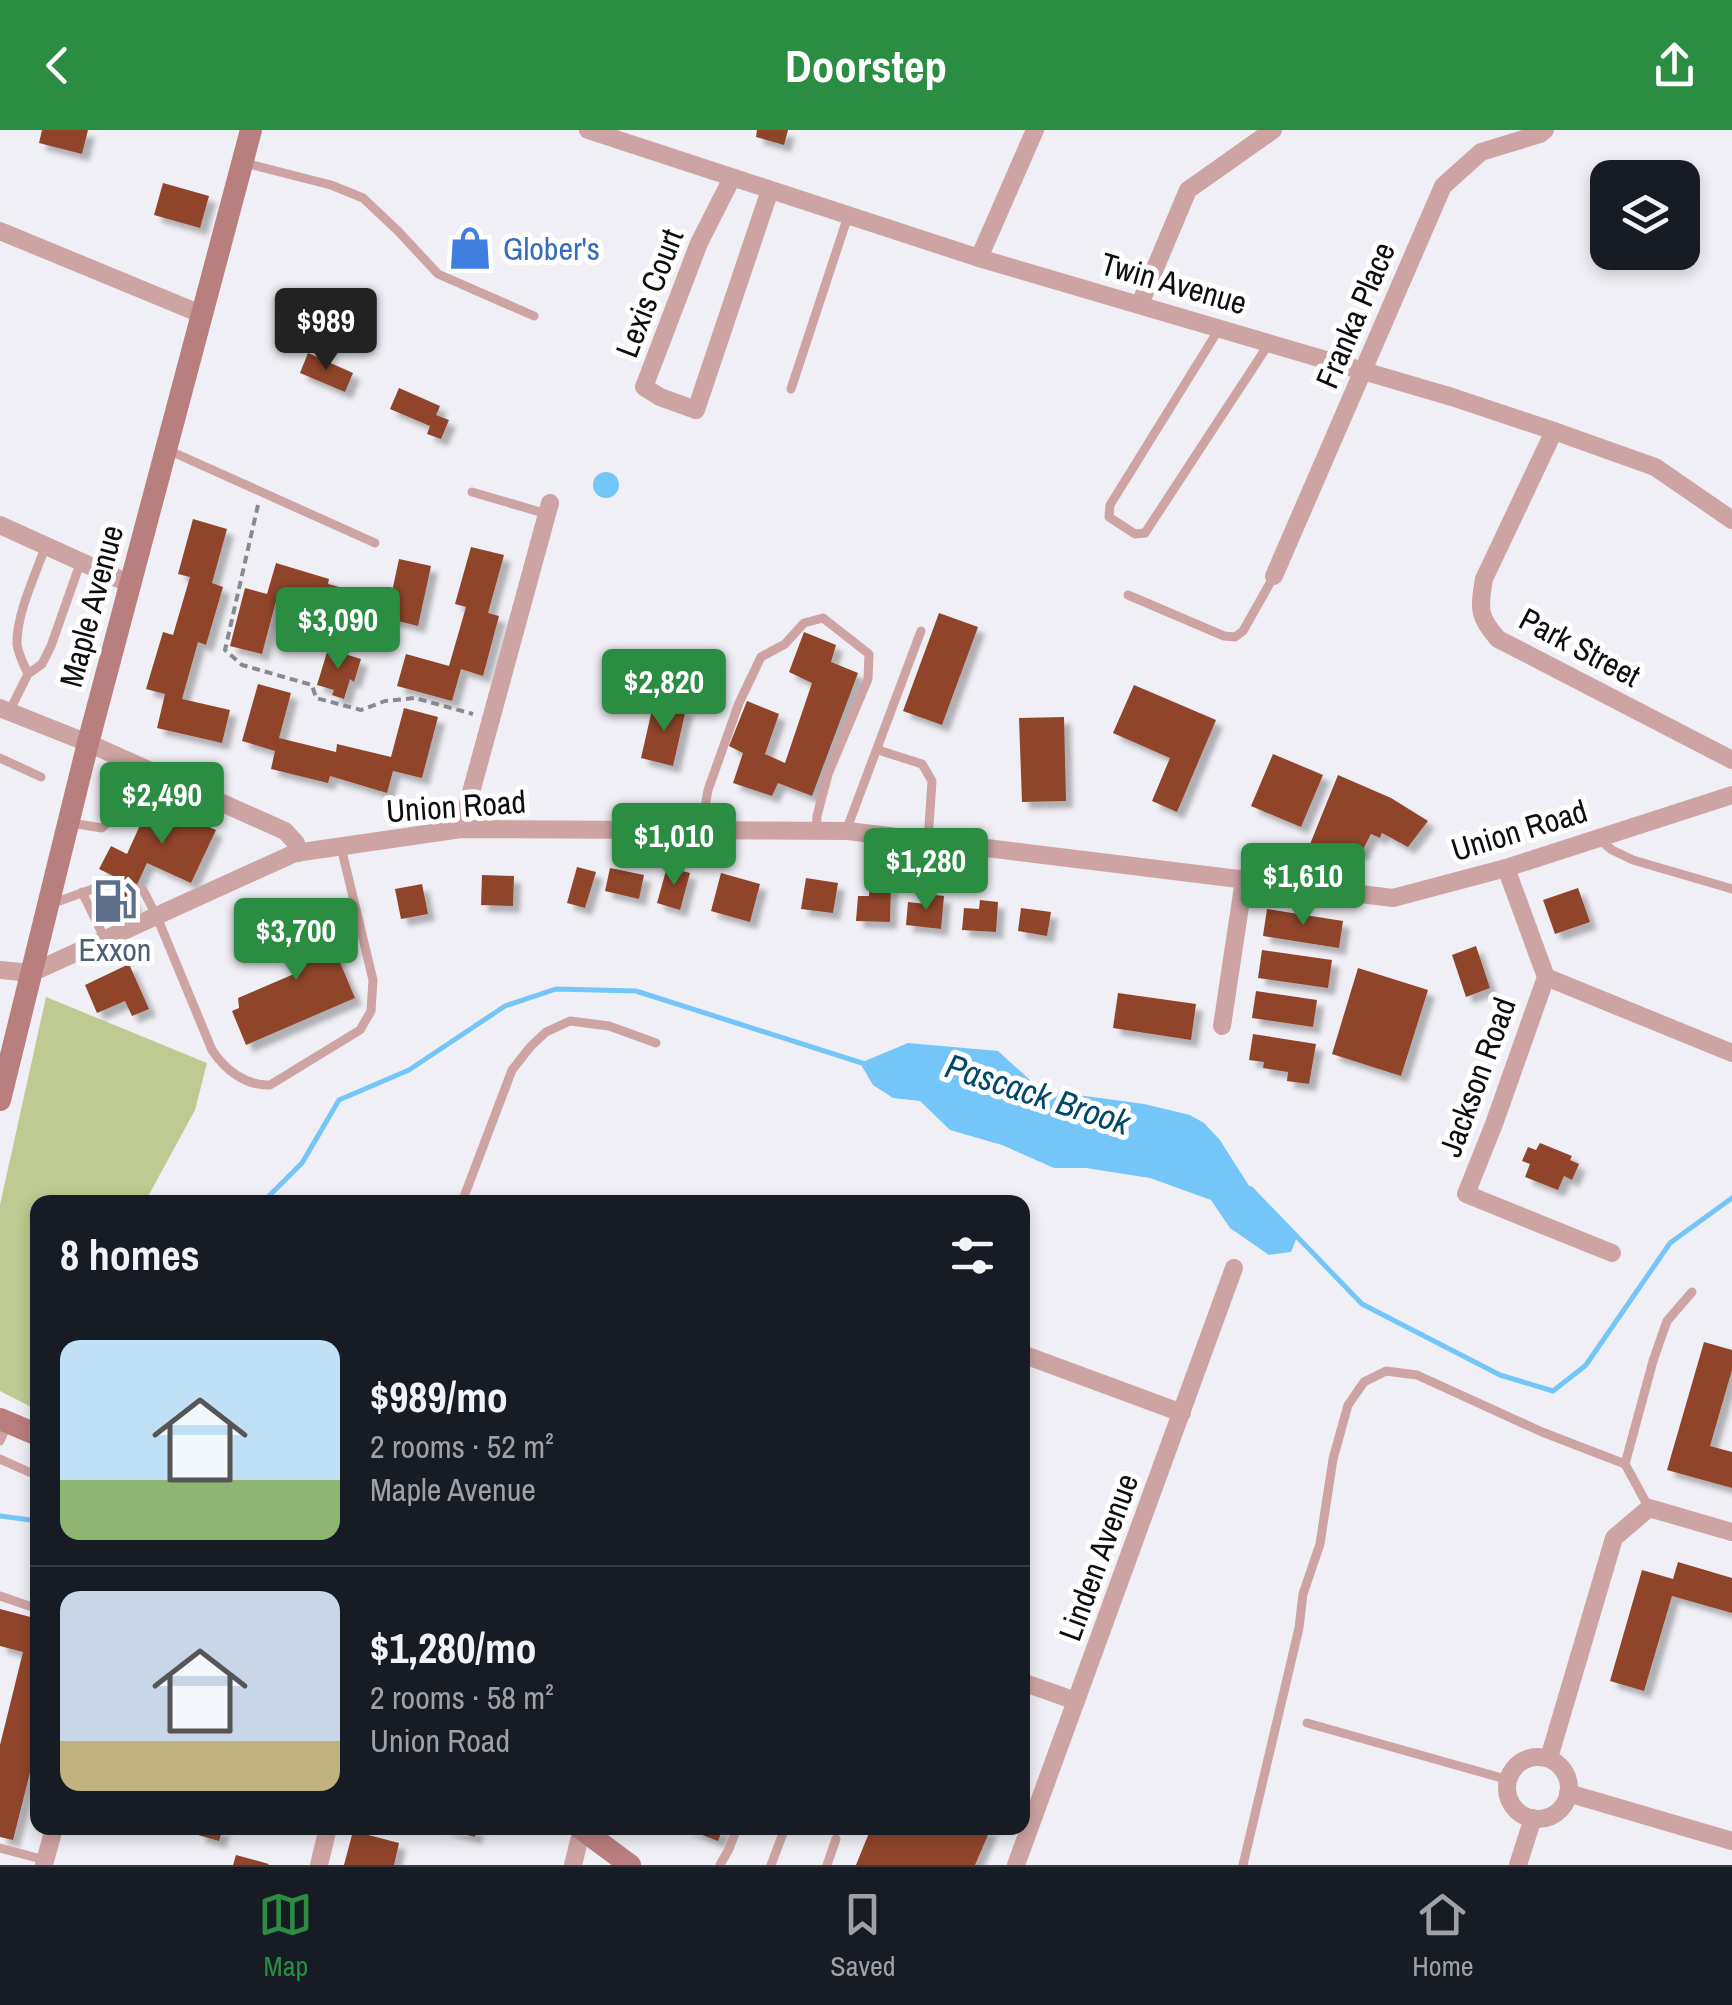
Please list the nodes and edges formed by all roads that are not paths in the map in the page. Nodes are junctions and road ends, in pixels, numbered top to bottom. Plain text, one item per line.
1 (251, 130) edge
2 (1036, 130) edge
3 (1273, 130) edge
4 (1545, 130) edge
5 (594, 131) edge
6 (1514, 136) edge
7 (242, 162) junction
8 (732, 178) junction
9 (770, 190) junction
10 (848, 216) junction
11 (0, 231) edge
12 (979, 258) junction
13 (1140, 304) junction
14 (202, 314) junction
15 (534, 316) dead end
16 (1220, 328) junction
17 (1269, 342) junction
18 (1363, 371) junction
19 (791, 389) dead end
20 (1554, 431) junction
21 (166, 449) junction
22 (472, 492) dead end
23 (549, 508) joint
24 (1732, 520) edge
25 (0, 524) edge
26 (374, 543) dead end
27 (46, 545) junction
28 (81, 561) junction
29 (1274, 576) joint
30 (130, 584) junction
31 (1128, 595) dead end
32 (921, 631) dead end
33 (28, 674) junction
34 (4, 710) edge
35 (88, 742) junction
36 (878, 750) junction
37 (0, 758) edge
38 (1732, 760) edge
39 (131, 763) junction
40 (41, 777) dead end
41 (1732, 795) edge
42 (68, 823) junction
43 (462, 829) junction
44 (701, 830) junction
45 (816, 830) junction
46 (846, 831) junction
47 (1598, 838) junction
48 (928, 841) junction
49 (341, 847) junction
50 (298, 852) junction
51 (1506, 868) junction
52 (1244, 880) junction
53 (1732, 889) edge
54 (82, 892) junction
55 (48, 905) junction
56 (158, 917) junction
57 (105, 940) junction
58 (0, 970) edge
59 (31, 974) junction
60 (1546, 977) junction
61 (1222, 1026) dead end
62 (656, 1042) dead end
63 (1726, 1050) edge
64 (1, 1091) edge
65 (465, 1195) edge
66 (1612, 1253) dead end
67 (1234, 1268) dead end
68 (1692, 1292) dead end
69 (1030, 1357) edge
70 (1182, 1413) junction
71 (3, 1427) edge
72 (30, 1432) edge
73 (0, 1459) edge
74 (1625, 1464) junction
75 (30, 1472) edge
76 (1648, 1508) junction
77 (1732, 1532) edge
78 (0, 1596) edge
79 (30, 1606) edge
80 (1030, 1685) edge
81 (1076, 1701) junction
82 (1307, 1723) dead end
83 (1549, 1758) junction
84 (1508, 1780) junction
85 (1568, 1794) junction
86 (1532, 1818) junction
87 (1030, 1827) edge
88 (52, 1835) edge
89 (326, 1835) edge
90 (580, 1835) edge
91 (591, 1835) edge
92 (735, 1835) edge
93 (782, 1835) edge
94 (1027, 1835) edge
95 (836, 1840) dead end
96 (1732, 1841) edge
97 (0, 1848) edge
98 (45, 1863) edge
99 (319, 1865) edge
100 (573, 1865) edge
101 (630, 1865) edge
102 (720, 1865) edge
103 (771, 1865) edge
104 (827, 1865) edge
105 (1016, 1865) edge
106 (1243, 1865) edge
107 (1518, 1865) edge

1 - 7 street, Maple Avenue
2 - 12 street
3 - 13 street
4 - 6 street, Franka Place
5 - 8 street, Twin Avenue
6 - 18 street, Franka Place
7 - 14 street, Maple Avenue
7 - 15 lane
8 - 9 street, Twin Avenue
8 - 9 street, Lexis Court
9 - 10 street, Twin Avenue
10 - 12 street, Twin Avenue
10 - 19 lane
11 - 14 street
12 - 13 street, Twin Avenue
13 - 16 street, Twin Avenue
14 - 21 street, Maple Avenue
16 - 17 street, Twin Avenue
16 - 17 lane
17 - 18 street, Twin Avenue
18 - 20 street, Twin Avenue
18 - 29 street, Franka Place
20 - 24 street, Twin Avenue
20 - 38 street, Park Street
21 - 26 lane
21 - 30 street, Maple Avenue
22 - 23 lane
23 - 43 street
25 - 27 street
27 - 28 street
27 - 33 lane
28 - 30 street
28 - 33 lane
29 - 31 lane
30 - 35 street, Maple Avenue
32 - 36 lane
33 - 34 lane
34 - 35 street
35 - 39 street
35 - 42 street, Maple Avenue
36 - 46 lane
36 - 48 lane
37 - 40 lane
39 - 42 lane
39 - 50 street
41 - 47 street, Union Road
42 - 55 street, Maple Avenue
43 - 44 street, Union Road
43 - 49 street, Union Road
44 - 45 street, Union Road
44 - 45 lane
45 - 46 street, Union Road
46 - 48 street, Union Road
47 - 51 street, Union Road
47 - 53 lane
48 - 52 street, Union Road
49 - 50 street, Union Road
49 - 56 lane
50 - 56 street, Union Road
51 - 52 street, Union Road
51 - 60 street, Jackson Road
52 - 61 street
54 - 55 lane
54 - 56 lane
54 - 57 lane
55 - 59 street, Maple Avenue
56 - 57 street, Union Road
57 - 59 street, Union Road
58 - 59 street
59 - 64 street, Maple Avenue
60 - 63 street
60 - 66 street, Jackson Road
62 - 65 lane
67 - 70 street, Linden Avenue
68 - 74 lane
69 - 70 street
70 - 81 street, Linden Avenue
71 - 72 street
73 - 75 lane
74 - 76 lane
74 - 106 lane
76 - 77 street
76 - 83 street
78 - 79 lane
80 - 81 street
81 - 87 street, Linden Avenue
82 - 84 lane
83 - 84 street
83 - 85 street
84 - 86 street
85 - 86 street
85 - 96 street
86 - 107 street
88 - 98 street
89 - 99 street
90 - 100 street
91 - 101 street
92 - 102 lane
93 - 103 lane
94 - 105 street, Linden Avenue
95 - 104 lane
97 - 98 lane

